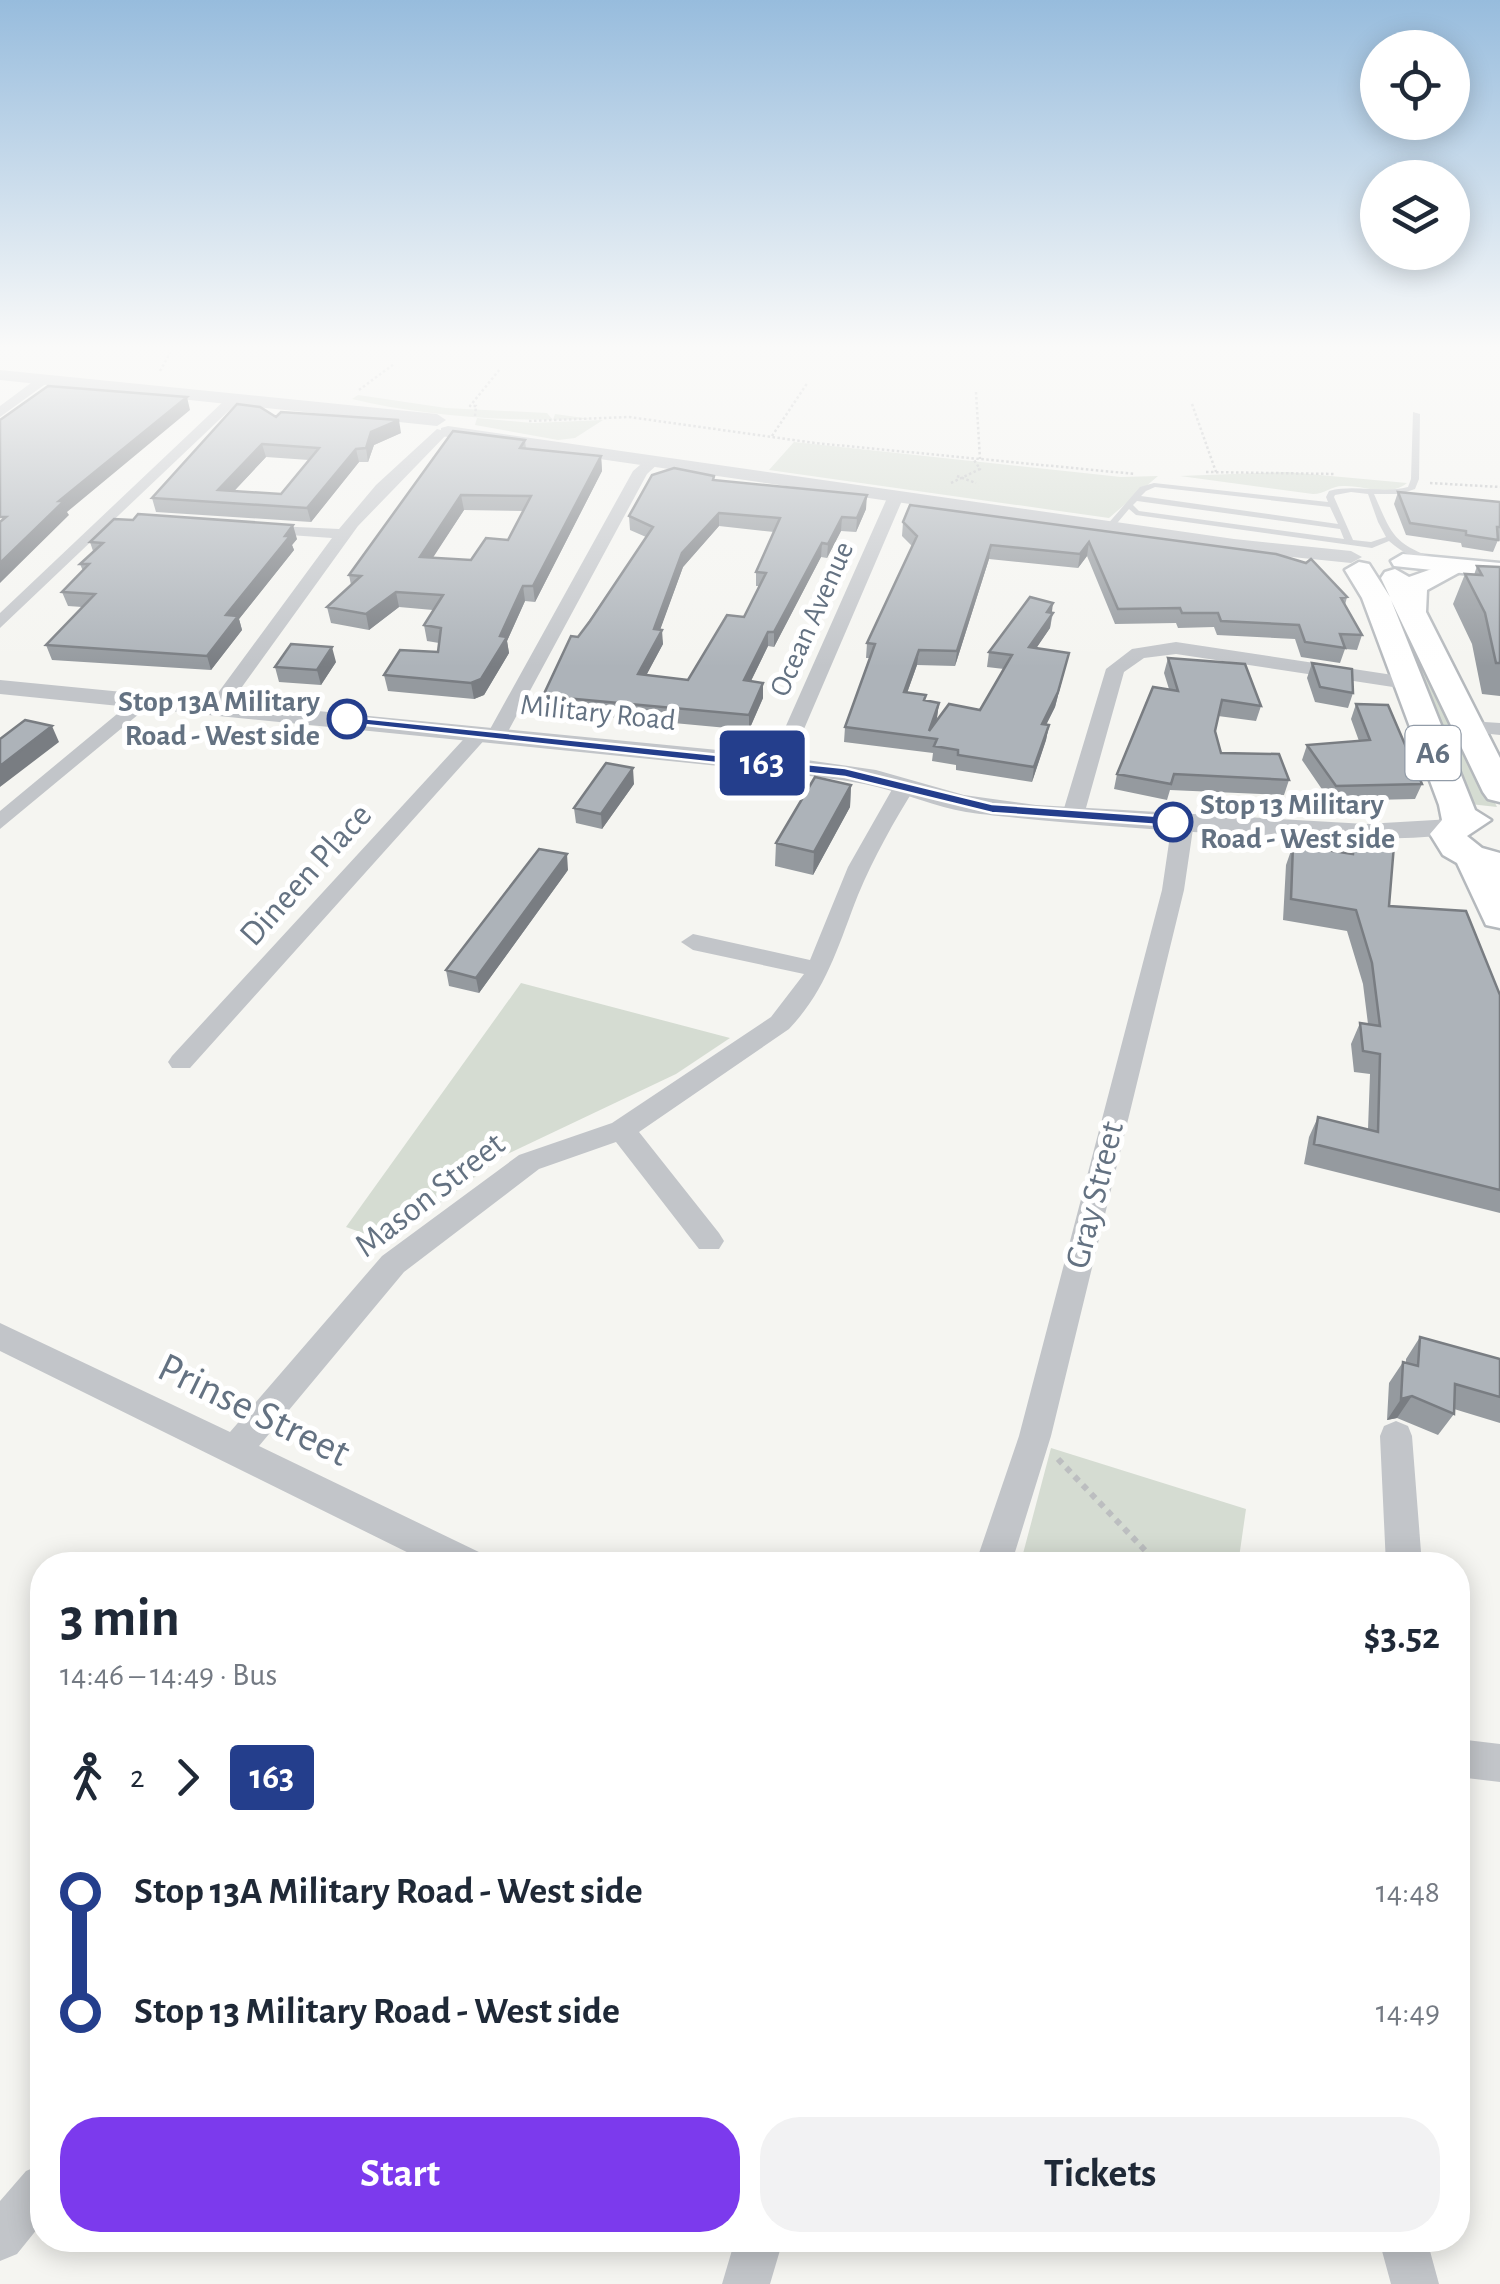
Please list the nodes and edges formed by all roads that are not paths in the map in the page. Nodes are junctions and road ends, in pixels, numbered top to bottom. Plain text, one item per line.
1 (177, 454) edge
2 (414, 454) edge
3 (616, 454) edge
4 (1415, 454) edge
5 (652, 462) junction
6 (1372, 495) junction
7 (896, 496) junction
8 (1335, 505) junction
9 (1128, 514) junction
10 (110, 517) junction
11 (129, 518) edge
12 (248, 527) edge
13 (1343, 527) junction
14 (347, 534) junction
15 (1353, 559) junction
16 (1398, 562) junction
17 (1450, 569) junction
18 (1500, 573) edge
19 (1412, 612) junction
20 (0, 623) edge
21 (1406, 683) junction
22 (0, 687) edge
23 (146, 698) junction
24 (219, 705) junction
25 (1485, 728) edge
26 (488, 734) junction
27 (779, 764) junction
28 (905, 786) junction
29 (1500, 792) edge
30 (1073, 815) junction
31 (0, 822) edge
32 (1183, 822) junction
33 (1500, 822) edge
34 (1468, 844) edge
35 (1500, 916) edge
36 (693, 942) dead end
37 (820, 970) junction
38 (182, 1062) dead end
39 (622, 1130) junction
40 (709, 1241) dead end
41 (0, 1336) edge
42 (1396, 1436) dead end
43 (234, 1451) junction
44 (441, 1552) edge
45 (997, 1552) edge
46 (1403, 1552) edge
47 (1470, 1759) edge
48 (1500, 1763) edge
49 (30, 2201) edge
50 (0, 2237) edge
51 (755, 2252) edge
52 (1406, 2252) edge
53 (746, 2284) edge
54 (1414, 2284) edge

1 - 10 street
2 - 14 street
3 - 5 street
4 - 6 lane
5 - 7 street
5 - 26 street, Dineen Place
6 - 8 lane
6 - 16 lane
7 - 9 street
7 - 27 street, Ocean Avenue
8 - 9 lane
8 - 13 lane
9 - 13 lane
9 - 15 lane
9 - 15 street
10 - 11 street
10 - 20 street
12 - 14 street
13 - 15 lane
14 - 24 street
15 - 16 main road
15 - 21 main road, A6
16 - 17 main road
16 - 17 lane
16 - 19 main road, A6
17 - 18 main road
17 - 19 main road
19 - 25 main road, A6
21 - 30 street
21 - 34 main road, A6
22 - 23 street, Military Road
23 - 24 street, Military Road
23 - 31 street
24 - 26 street, Military Road
25 - 29 main road, A6
26 - 27 street, Military Road
26 - 38 street, Dineen Place
27 - 28 street, Military Road
28 - 30 street, Military Road
28 - 37 street, Mason Street
30 - 32 street, Military Road
32 - 34 street, Military Road
32 - 45 street, Gray Street
33 - 34 main road, A6
34 - 35 main road, A6
36 - 37 street
37 - 39 street, Mason Street
39 - 40 street
39 - 43 street, Mason Street
41 - 43 street, Prinse Street
42 - 46 street
43 - 44 street, Prinse Street
47 - 48 street
49 - 50 street
51 - 53 street
52 - 54 street

